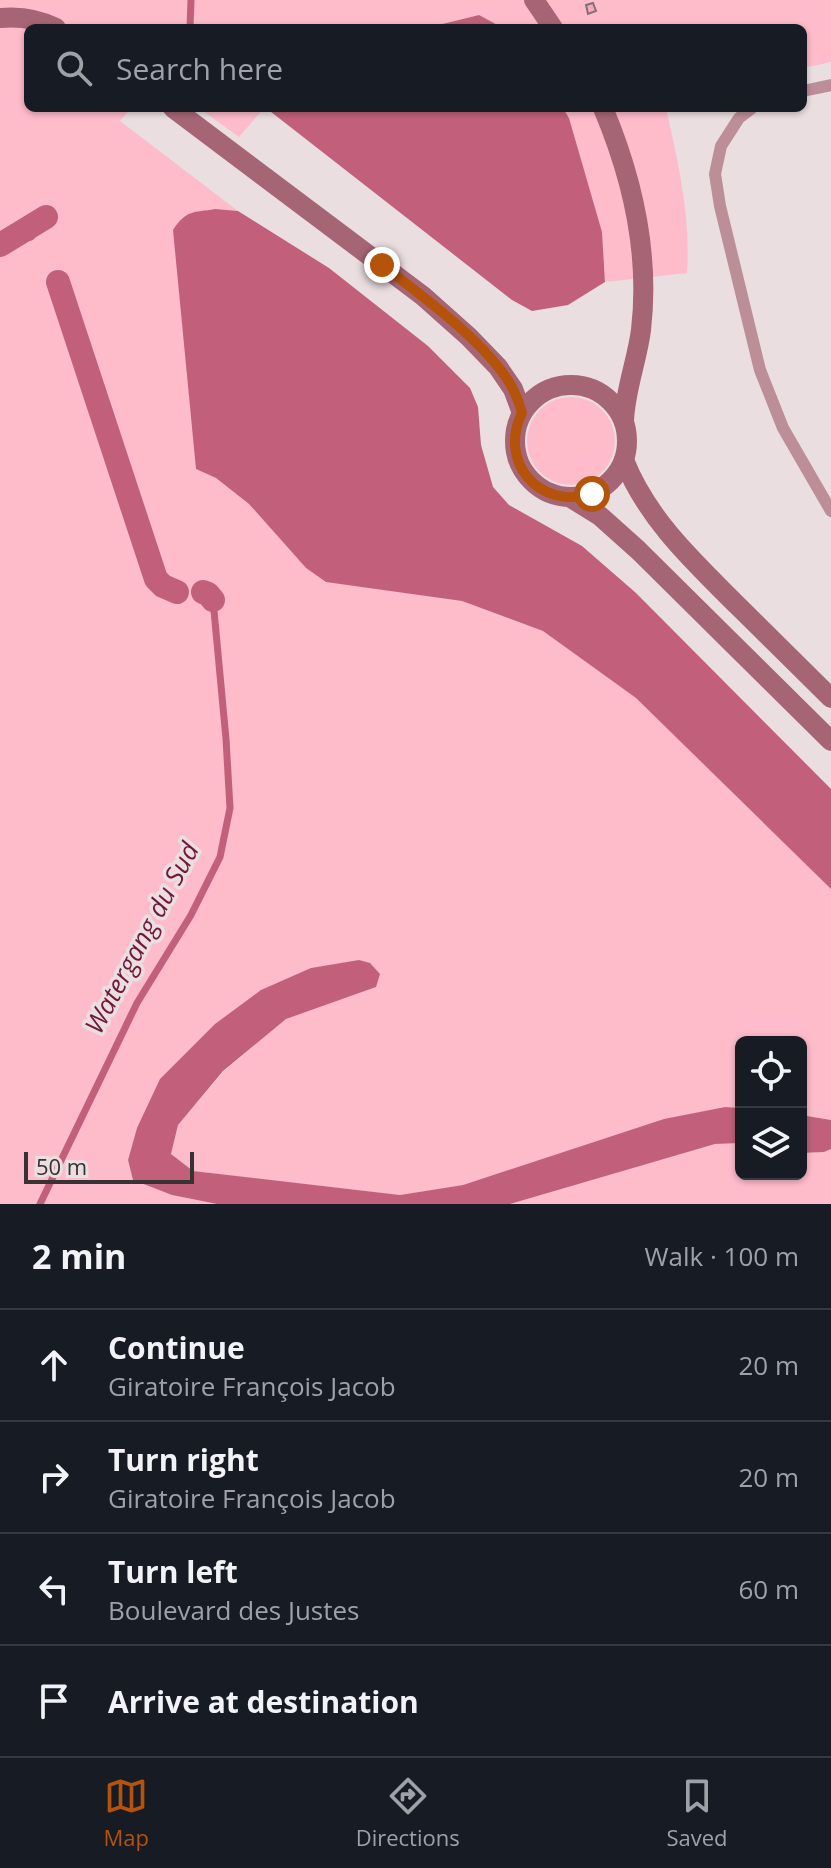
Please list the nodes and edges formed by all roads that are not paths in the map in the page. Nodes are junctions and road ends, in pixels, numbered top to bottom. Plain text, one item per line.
1 (534, 0) edge
2 (0, 18) edge
3 (46, 24) edge
4 (550, 24) edge
5 (831, 85) edge
6 (807, 90) edge
7 (178, 112) edge
8 (604, 112) edge
9 (747, 112) edge
10 (522, 413) junction
11 (624, 421) junction
12 (624, 460) junction
13 (571, 498) junction
14 (831, 511) edge
15 (831, 698) edge
16 (831, 741) edge

1 - 4 street
2 - 3 street
5 - 6 lane
7 - 10 street
8 - 11 street
9 - 14 lane
10 - 11 street
10 - 13 street
11 - 12 street
12 - 13 street
12 - 15 street
13 - 16 street

